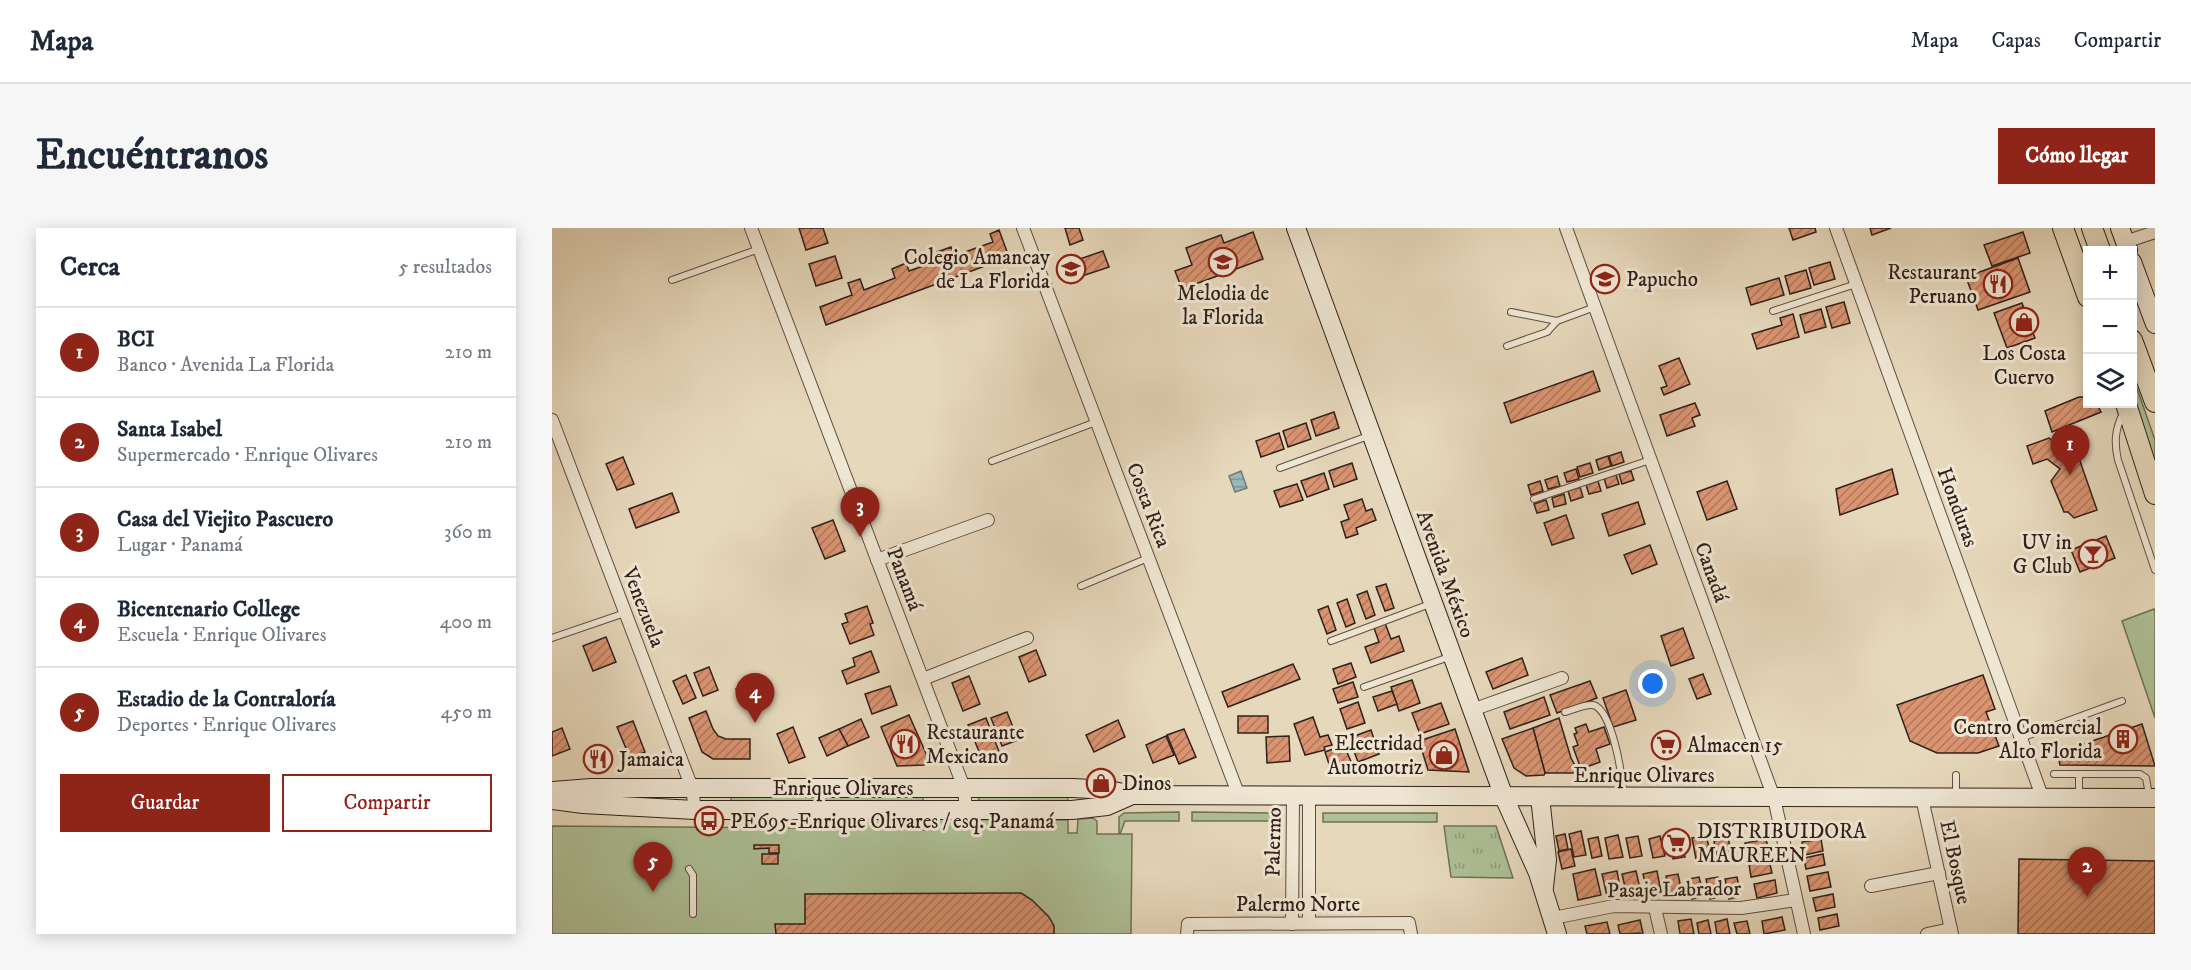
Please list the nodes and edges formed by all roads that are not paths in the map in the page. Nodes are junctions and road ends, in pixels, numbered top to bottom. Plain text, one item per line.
1 (751, 228) edge
2 (1023, 228) edge
3 (1296, 228) edge
4 (1566, 228) edge
5 (1836, 228) edge
6 (2063, 228) edge
7 (2092, 228) edge
8 (2155, 232) edge
9 (2125, 240) edge
10 (2099, 246) edge
11 (759, 249) junction
12 (2137, 273) edge
13 (672, 280) dead end
14 (2083, 283) edge
15 (1856, 284) junction
16 (1595, 307) junction
17 (1773, 311) dead end
18 (1511, 312) dead end
19 (2154, 318) edge
20 (1557, 321) junction
21 (1507, 346) dead end
22 (2137, 351) edge
23 (2155, 402) edge
24 (2124, 408) edge
25 (2127, 408) edge
26 (552, 420) edge
27 (1096, 422) junction
28 (1372, 435) junction
29 (556, 441) edge
30 (1651, 459) junction
31 (992, 461) dead end
32 (1280, 468) dead end
33 (2155, 494) edge
34 (1534, 499) dead end
35 (988, 520) dead end
36 (1148, 558) junction
37 (877, 560) junction
38 (2155, 570) edge
39 (1081, 586) dead end
40 (1433, 603) junction
41 (626, 613) junction
42 (552, 638) edge
43 (1027, 638) dead end
44 (1331, 641) dead end
45 (1453, 656) junction
46 (1562, 678) dead end
47 (923, 679) junction
48 (1364, 687) dead end
49 (2122, 701) dead end
50 (1472, 710) junction
51 (1565, 712) dead end
52 (2021, 738) junction
53 (2054, 774) dead end
54 (2079, 774) junction
55 (1956, 775) dead end
56 (692, 788) junction
57 (964, 788) junction
58 (552, 791) edge
59 (1132, 795) junction
60 (1239, 796) junction
61 (1301, 796) junction
62 (1504, 797) junction
63 (1540, 797) junction
64 (1623, 797) junction
65 (1774, 798) junction
66 (1922, 798) junction
67 (1956, 798) junction
68 (2079, 798) junction
69 (2153, 798) edge
70 (2043, 799) junction
71 (552, 800) edge
72 (696, 810) junction
73 (966, 811) junction
74 (688, 869) dead end
75 (1939, 873) junction
76 (1871, 886) dead end
77 (1544, 889) junction
78 (1796, 900) junction
79 (1656, 908) junction
80 (693, 914) dead end
81 (1310, 923) junction
82 (1292, 924) junction
83 (1410, 928) edge
84 (1188, 929) edge
85 (1555, 930) edge
86 (1951, 931) edge
87 (1661, 934) edge
88 (1804, 934) edge
89 (1928, 934) edge

1 - 11 street, Panamá
2 - 27 street, Costa Rica
3 - 28 main road, Avenida México
4 - 16 street, Canadá
5 - 15 street, Honduras
6 - 14 main road
7 - 10 main road
8 - 9 street
11 - 13 lane
11 - 37 street, Panamá
12 - 19 main road
15 - 17 lane
15 - 52 street, Honduras
16 - 20 lane
16 - 30 street, Canadá
18 - 20 lane
20 - 21 lane
22 - 23 main road
24 - 38 lane
25 - 33 main road
26 - 29 street, Venezuela
27 - 31 lane
27 - 36 street, Costa Rica
28 - 32 lane
28 - 40 main road, Avenida México
29 - 41 street, Venezuela
30 - 34 lane
30 - 65 street, Canadá
35 - 37 street
36 - 39 lane
36 - 60 street, Costa Rica
37 - 47 street, Panamá
40 - 44 lane
40 - 45 main road, Avenida México
41 - 42 lane
41 - 56 street, Venezuela
43 - 47 street
45 - 48 lane
45 - 50 main road, Avenida México
46 - 50 street
47 - 57 street, Panamá
49 - 52 lane
50 - 62 main road, Avenida México
51 - 64 lane
52 - 70 street, Honduras
53 - 54 lane
54 - 68 lane
54 - 69 lane
55 - 67 lane
56 - 57 main road, Enrique Olivares
56 - 58 main road, Enrique Olivares
56 - 72 street, Venezuela
57 - 59 main road, Enrique Olivares
57 - 73 street, Panamá
59 - 60 main road, Enrique Olivares
59 - 73 main road, Enrique Olivares
60 - 61 main road, Enrique Olivares
61 - 62 main road, Enrique Olivares
61 - 81 street, Palermo
61 - 82 street, Palermo
62 - 63 main road, Enrique Olivares
62 - 77 main road, Avenida México
63 - 64 main road, Enrique Olivares
63 - 77 main road
64 - 65 main road, Enrique Olivares
65 - 66 main road, Enrique Olivares
65 - 78 street, Canadá
66 - 67 main road, Enrique Olivares
66 - 75 street, El Bosque
67 - 70 main road, Enrique Olivares
68 - 69 main road, Enrique Olivares
68 - 70 main road, Enrique Olivares
71 - 72 main road, Enrique Olivares
72 - 73 main road, Enrique Olivares
74 - 80 lane
75 - 76 street
75 - 86 street, El Bosque
77 - 85 main road, Avenida México
78 - 79 street, Pasaje Labrador
78 - 88 street, Canadá
79 - 85 street, Pasaje Labrador
79 - 87 street
81 - 82 street, Palermo Norte
81 - 83 street, Palermo Norte
82 - 84 street, Palermo Norte
86 - 89 street

